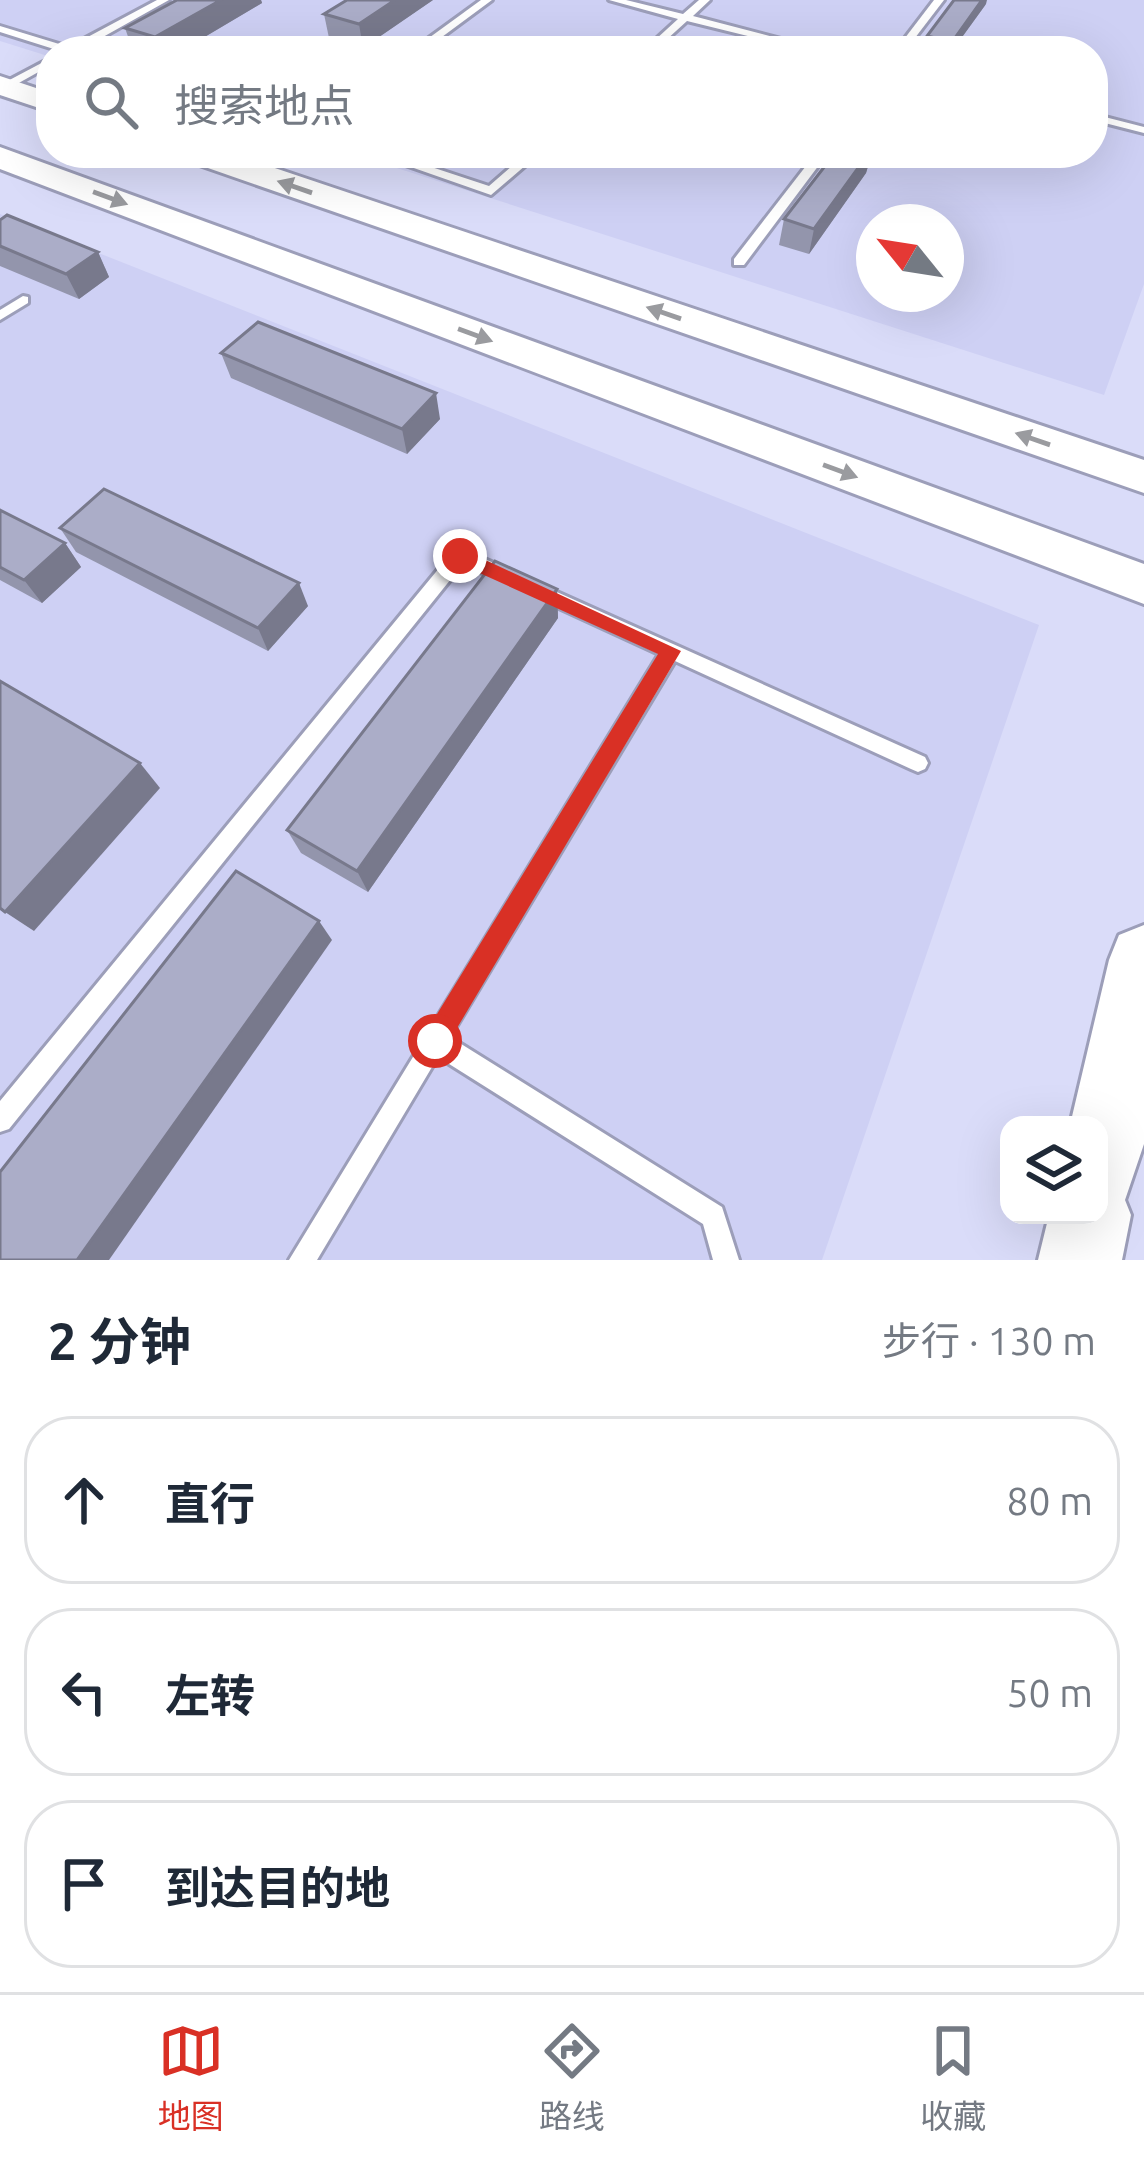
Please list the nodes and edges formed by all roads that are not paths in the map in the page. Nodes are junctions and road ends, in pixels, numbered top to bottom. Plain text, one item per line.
1 (164, 0) edge
2 (487, 0) edge
3 (614, 0) edge
4 (706, 0) edge
5 (938, 0) edge
6 (686, 17) junction
7 (0, 28) edge
8 (98, 36) edge
9 (437, 36) edge
10 (665, 36) edge
11 (762, 36) edge
12 (911, 36) edge
13 (36, 40) edge
14 (36, 69) edge
15 (2, 86) edge
16 (36, 98) edge
17 (1108, 121) edge
18 (1144, 130) edge
19 (0, 158) edge
20 (241, 168) edge
21 (421, 168) edge
22 (517, 168) edge
23 (811, 168) edge
24 (739, 262) dead end
25 (23, 300) dead end
26 (0, 316) edge
27 (1144, 477) edge
28 (1144, 584) edge
29 (671, 651) junction
30 (918, 763) dead end
31 (1144, 960) edge
32 (435, 1041) junction
33 (0, 1120) edge
34 (1108, 1129) edge
35 (1088, 1224) edge
36 (302, 1260) edge
37 (726, 1260) edge
38 (1080, 1260) edge

1 - 8 lane
2 - 9 lane
3 - 6 lane
4 - 6 lane
5 - 12 lane
6 - 10 lane
6 - 11 lane
7 - 13 lane
14 - 15 lane
15 - 16 street
17 - 18 lane
19 -> 28 street
27 -> 20 street
21 - 22 lane
23 - 24 lane
25 - 26 lane
29 - 30 lane
29 - 32 lane
29 - 33 lane
31 - 34 main road
32 - 36 lane
32 - 37 lane
35 - 38 main road

